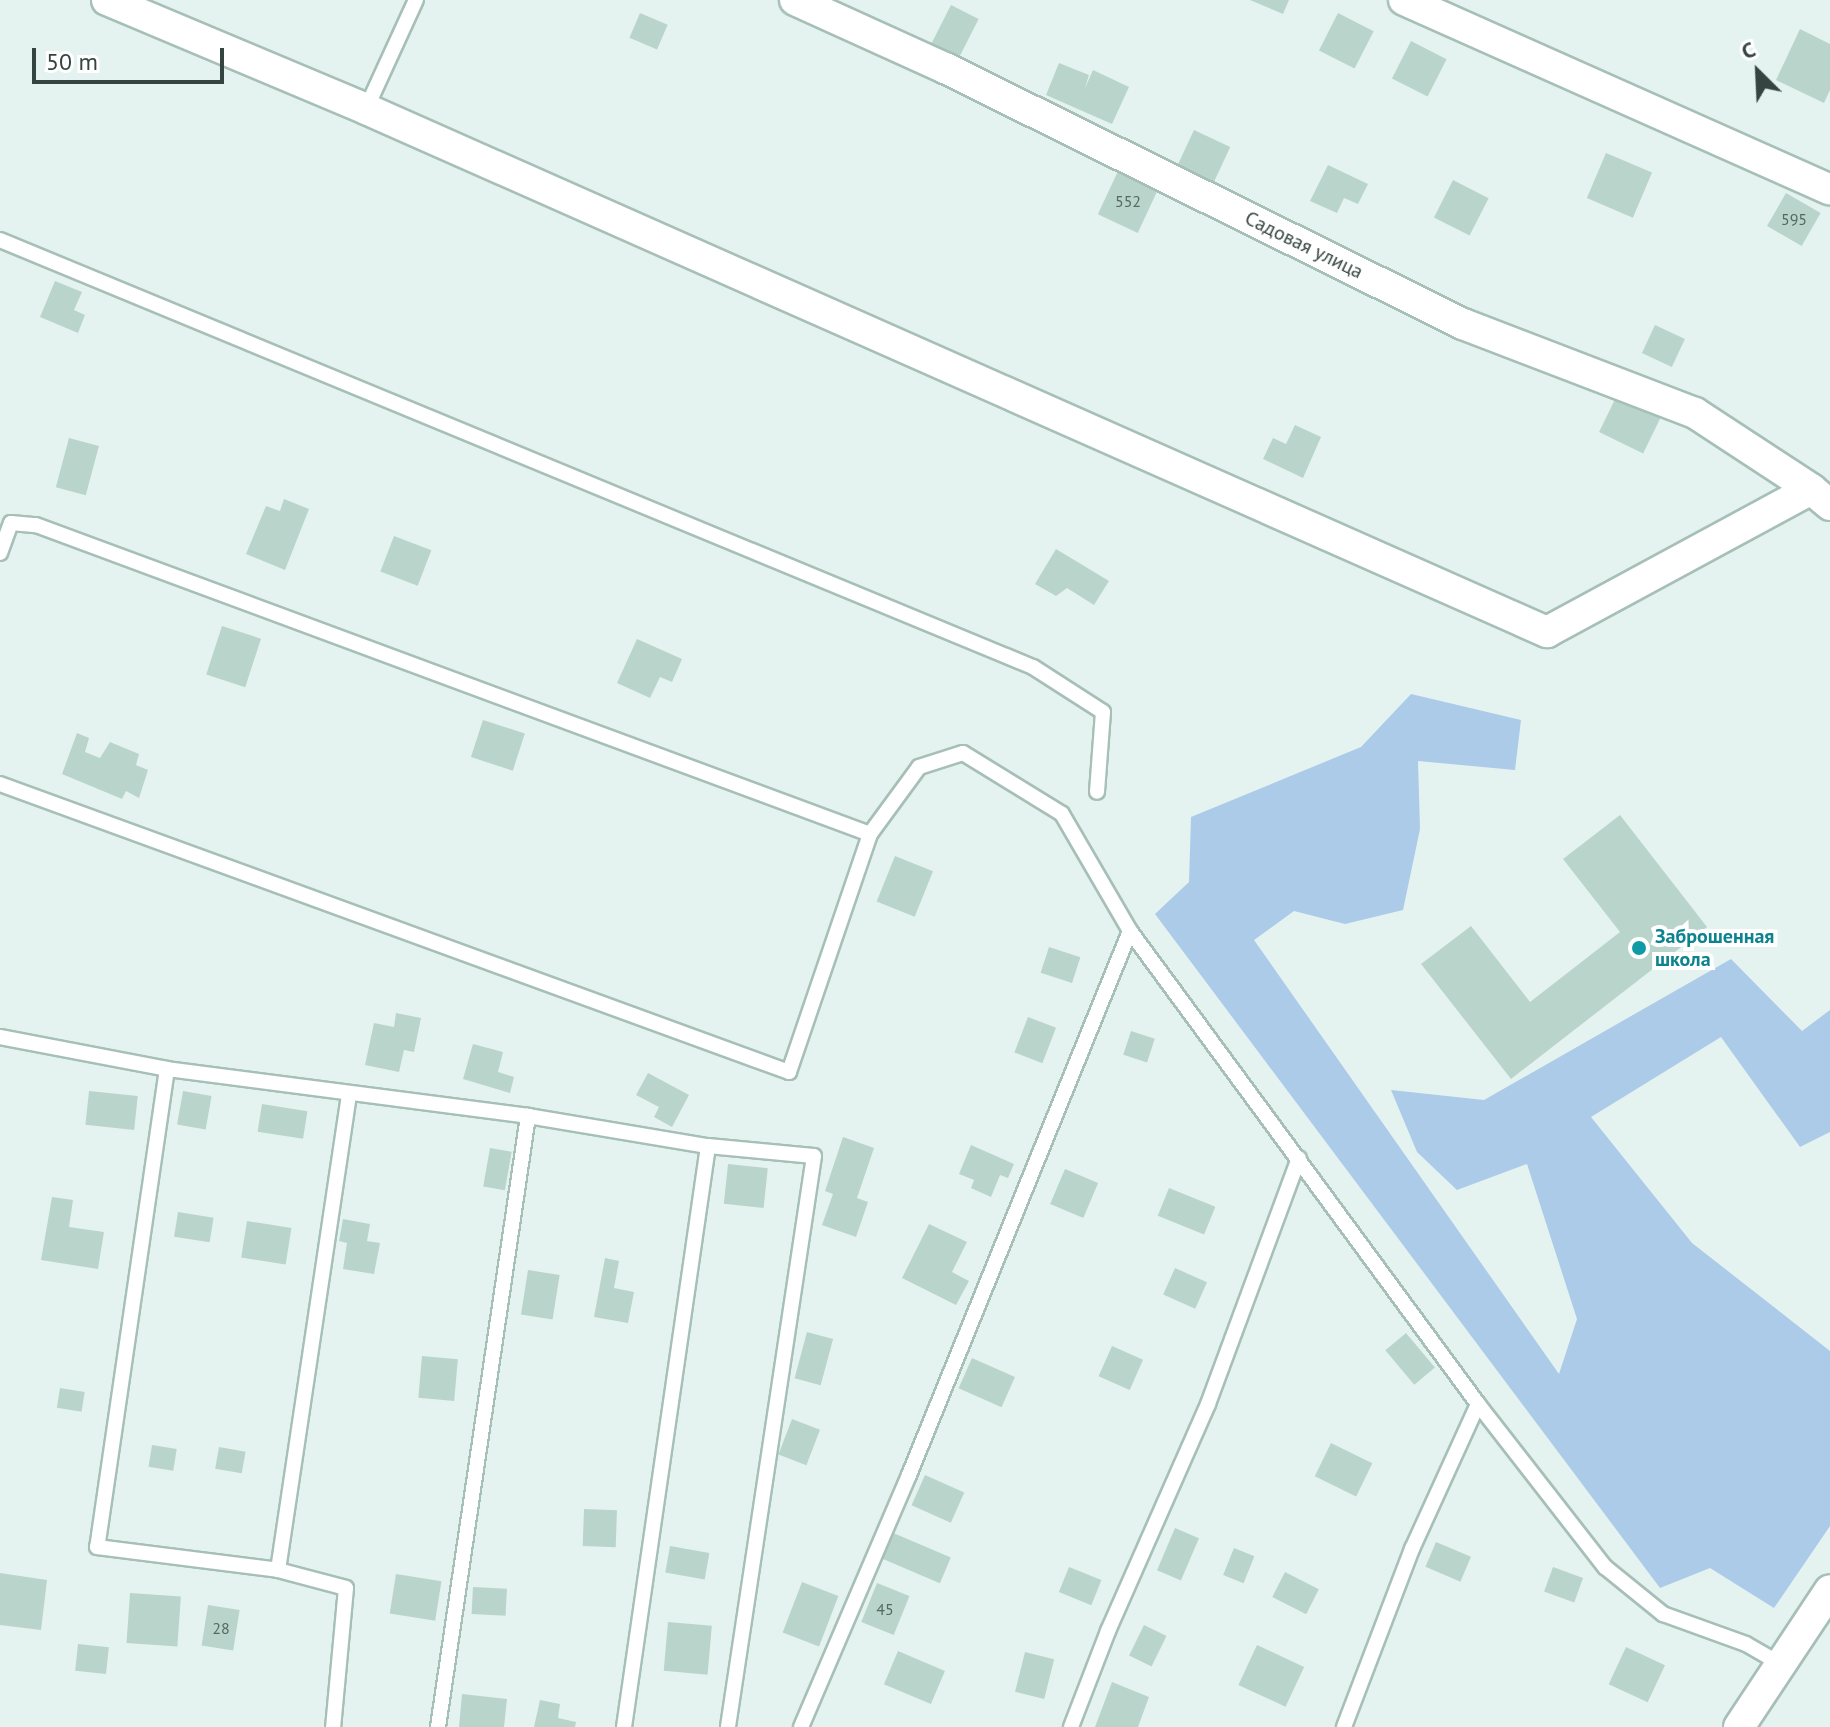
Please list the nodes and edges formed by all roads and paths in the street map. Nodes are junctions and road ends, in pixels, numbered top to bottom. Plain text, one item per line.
1 (107, 0) edge
2 (416, 0) edge
3 (795, 0) edge
4 (1404, 0) edge
5 (143, 8) edge
6 (366, 109) junction
7 (1830, 190) edge
8 (0, 240) edge
9 (1821, 497) edge
10 (0, 553) edge
11 (0, 784) edge
12 (1097, 792) dead end
13 (870, 834) junction
14 (1130, 931) junction
15 (0, 1037) edge
16 (167, 1069) junction
17 (349, 1094) junction
18 (528, 1116) junction
19 (708, 1146) junction
20 (1299, 1158) junction
21 (1478, 1404) junction
22 (278, 1570) junction
23 (1830, 1590) edge
24 (1780, 1664) junction
25 (333, 1727) edge
26 (438, 1727) edge
27 (624, 1727) edge
28 (728, 1727) edge
29 (801, 1727) edge
30 (1071, 1727) edge
31 (1344, 1727) edge
32 (1739, 1727) edge

1 - 5 street
2 - 6 lane
3 - 9 street, Садовая улица
4 - 7 street
5 - 6 street
6 - 9 street
8 - 12 lane
10 - 13 lane
11 - 13 lane
13 - 14 lane
14 - 20 lane
14 - 29 lane
15 - 16 lane
16 - 17 lane
16 - 22 lane
17 - 18 lane
17 - 22 lane
18 - 19 lane
18 - 26 lane
19 - 27 lane
19 - 28 lane
20 - 21 lane
20 - 30 lane
21 - 24 lane
21 - 31 lane
22 - 25 lane
23 - 24 street
24 - 32 street

